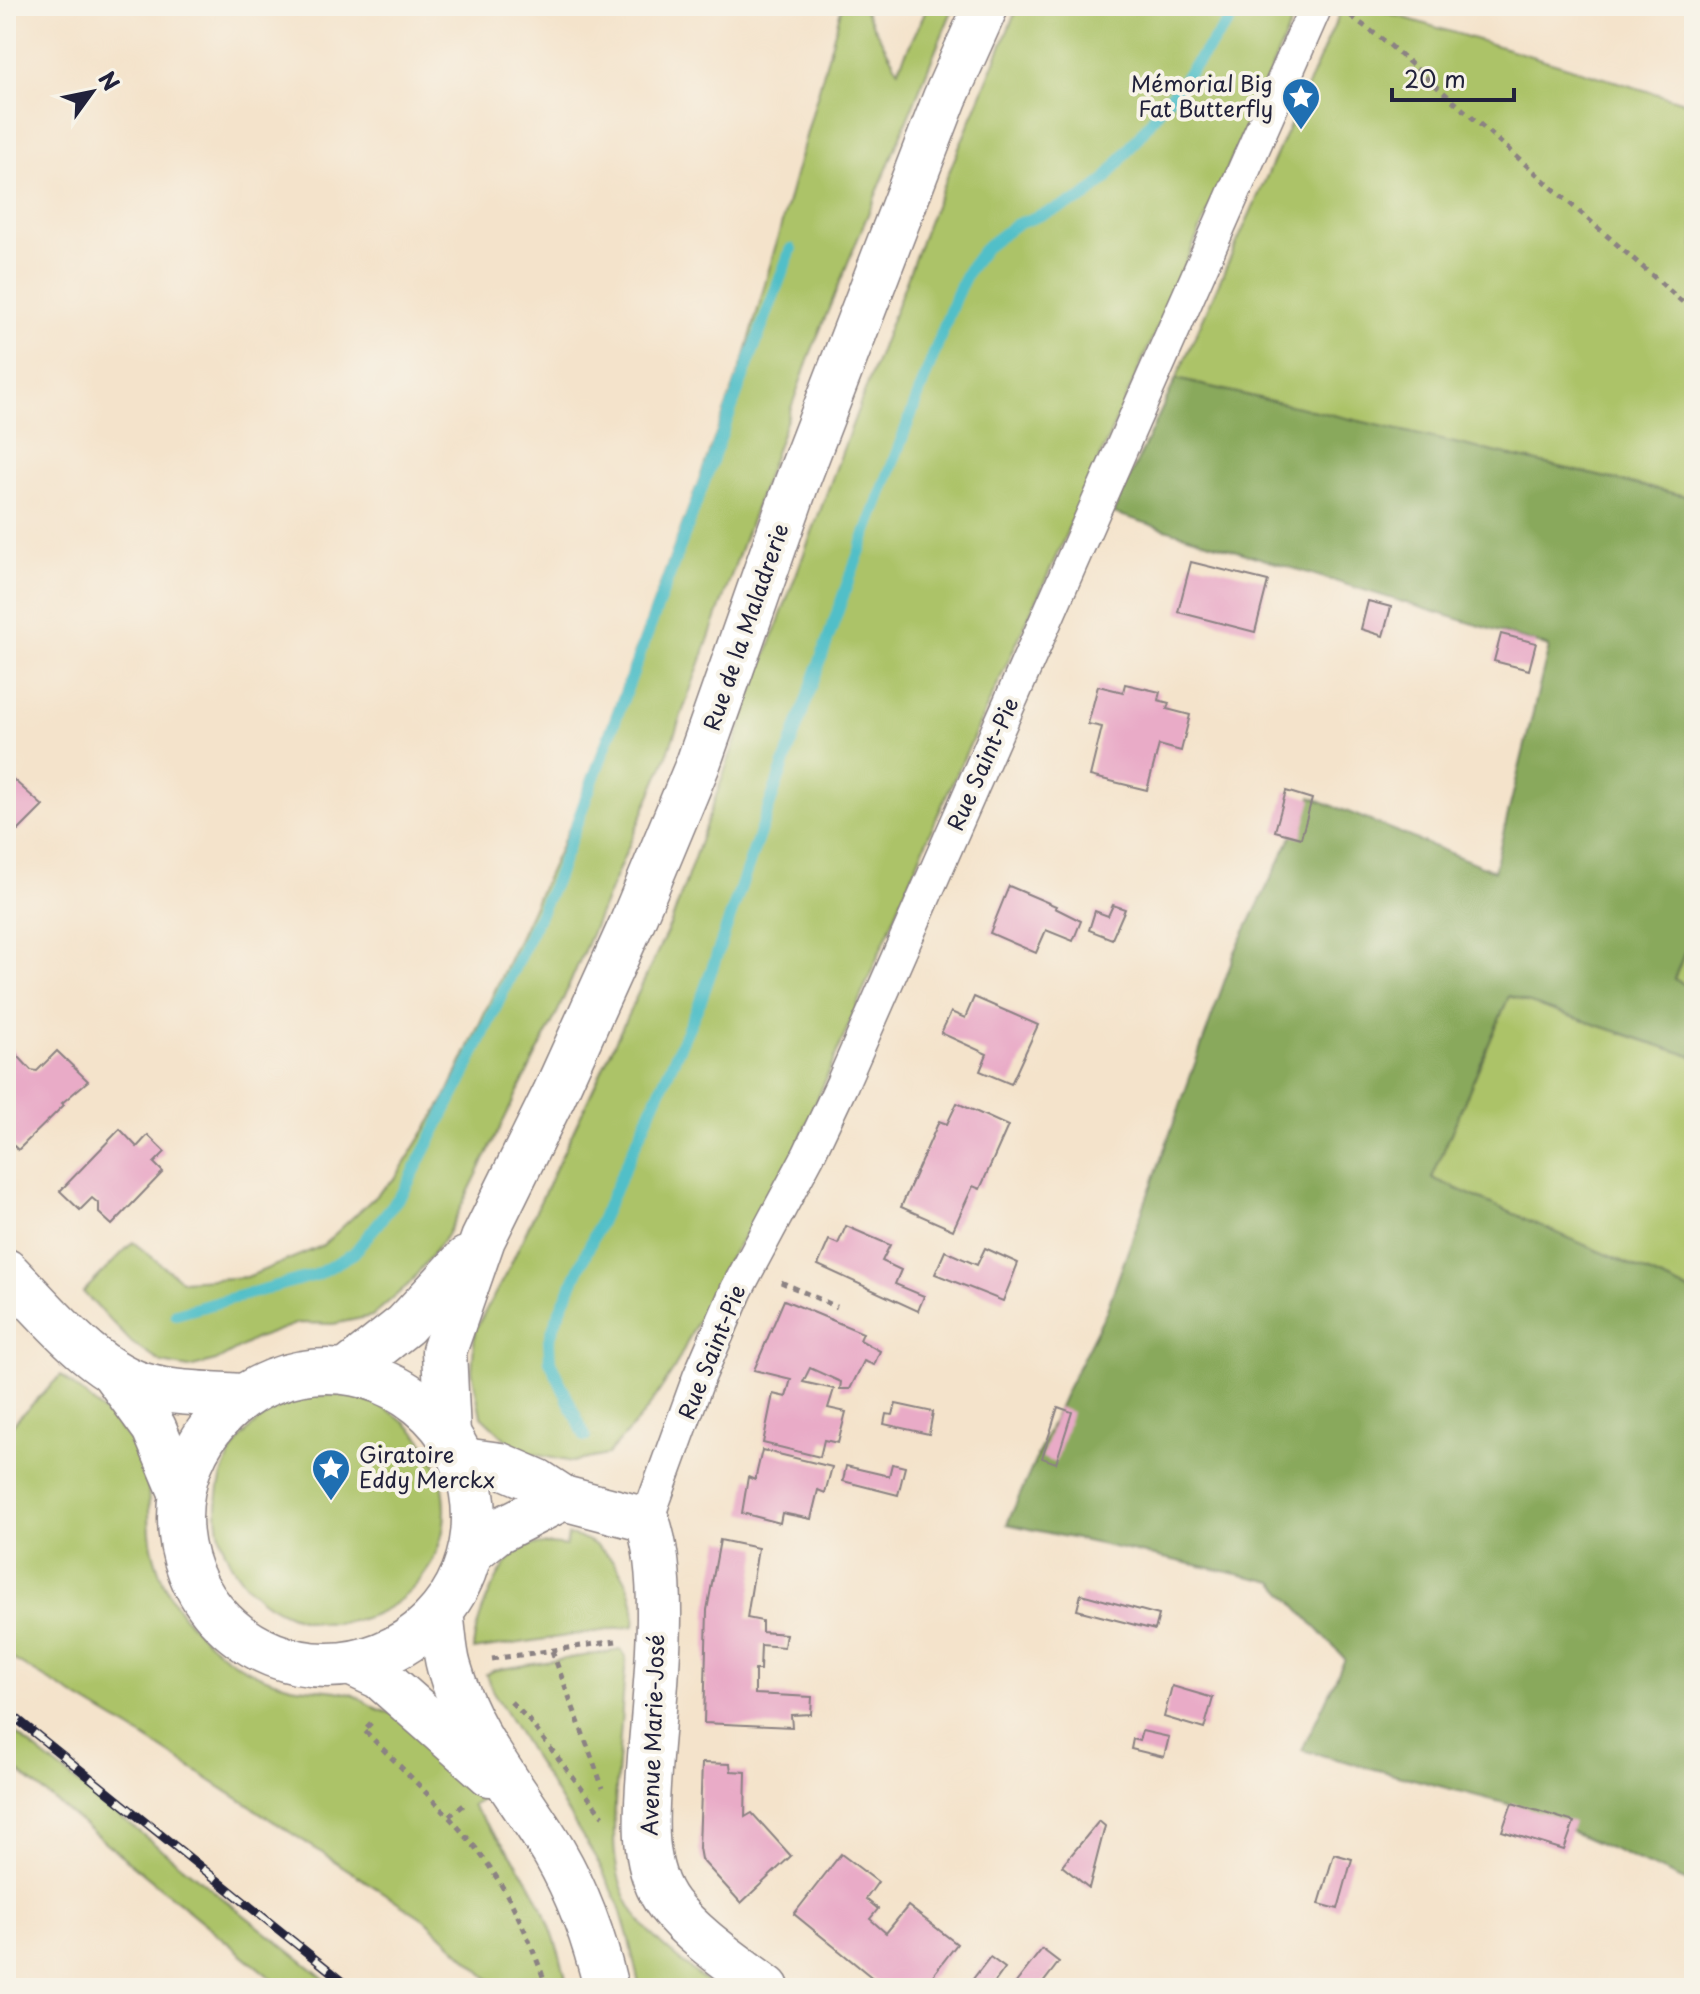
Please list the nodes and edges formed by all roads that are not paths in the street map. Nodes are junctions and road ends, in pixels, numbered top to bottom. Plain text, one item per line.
1 (986, 6) edge
2 (1328, 7) edge
3 (483, 1239) junction
4 (6, 1271) edge
5 (347, 1371) junction
6 (113, 1372) junction
7 (243, 1396) junction
8 (456, 1447) junction
9 (181, 1492) junction
10 (563, 1498) junction
11 (647, 1520) junction
12 (471, 1552) junction
13 (441, 1613) junction
14 (352, 1664) junction
15 (510, 1789) junction
16 (606, 1988) edge
17 (767, 1988) edge

1 - 3 main road, Rue de la Maladrerie
2 - 11 street, Rue Saint-Pie
3 - 5 main road, Rue de la Maladrerie
3 - 8 main road, Rue de la Maladrerie
4 - 6 main road
5 - 7 main road
5 - 8 main road
6 - 7 main road
6 - 9 main road
7 - 9 main road
8 - 10 main road
8 - 12 main road
9 - 14 main road
10 - 11 main road
10 - 12 main road
11 - 17 main road, Avenue Marie-José
12 - 13 main road
13 - 14 main road
13 - 15 main road
14 - 15 main road
15 - 16 main road

